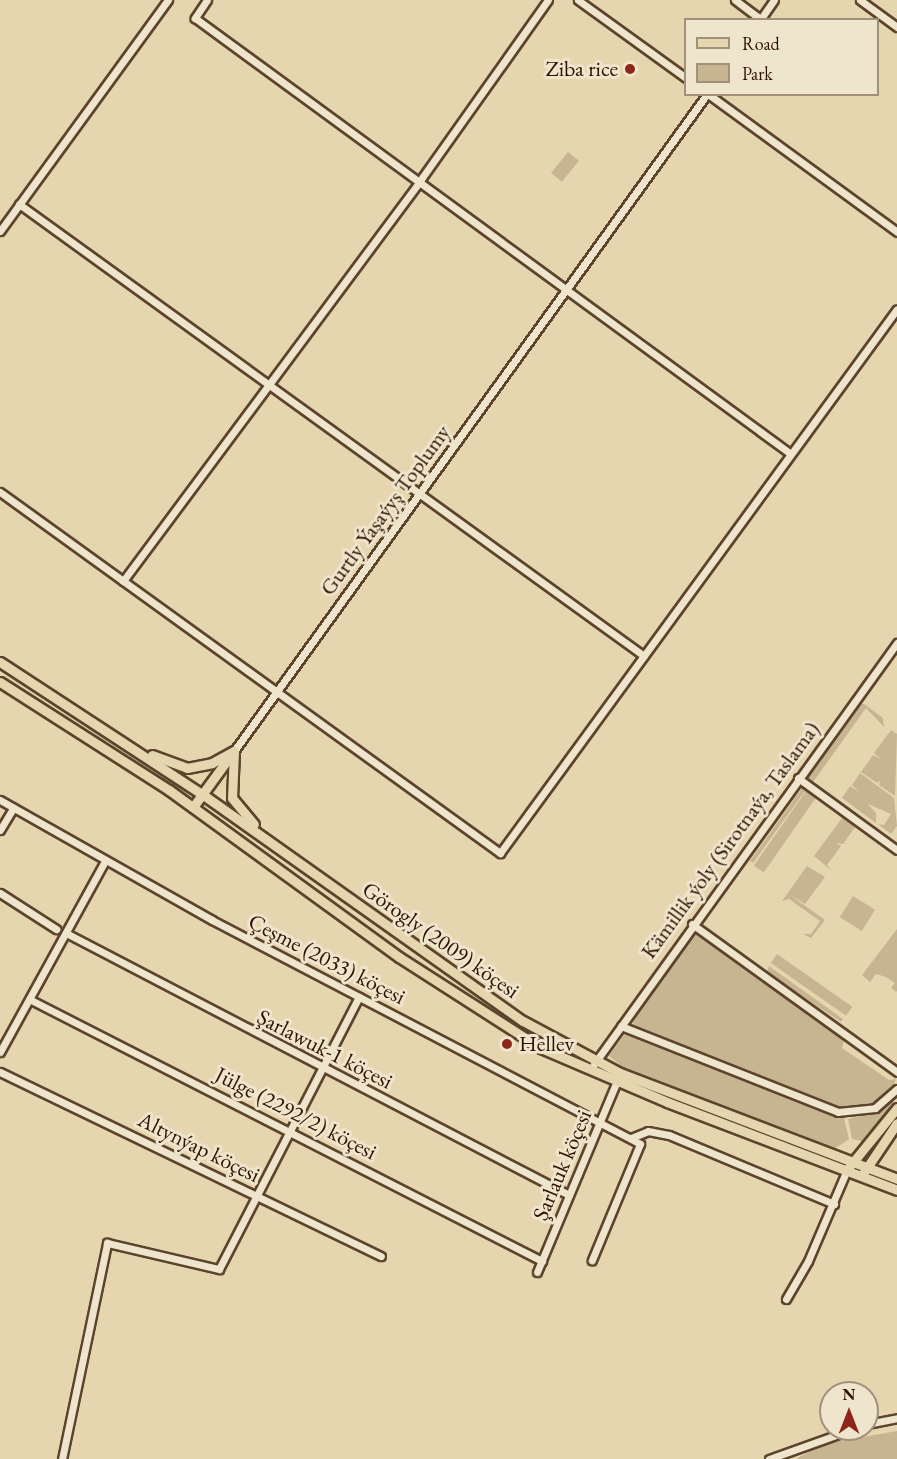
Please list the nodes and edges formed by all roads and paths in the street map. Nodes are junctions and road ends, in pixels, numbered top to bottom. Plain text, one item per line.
1 (168, 0) edge
2 (207, 0) edge
3 (548, 0) edge
4 (578, 0) edge
5 (735, 0) edge
6 (774, 0) edge
7 (860, 0) edge
8 (759, 18) edge
9 (761, 18) edge
10 (897, 27) edge
11 (684, 77) edge
12 (706, 96) edge
13 (710, 96) edge
14 (419, 182) junction
15 (19, 204) junction
16 (0, 231) edge
17 (897, 232) edge
18 (566, 290) junction
19 (897, 309) edge
20 (268, 385) junction
21 (791, 454) junction
22 (0, 492) edge
23 (419, 494) junction
24 (123, 581) junction
25 (897, 643) edge
26 (644, 656) junction
27 (0, 662) edge
28 (0, 682) edge
29 (276, 692) junction
30 (124, 741) junction
31 (234, 751) junction
32 (798, 778) junction
33 (202, 794) junction
34 (0, 800) edge
35 (193, 807) junction
36 (13, 808) junction
37 (0, 830) edge
38 (276, 846) junction
39 (897, 849) edge
40 (105, 861) junction
41 (0, 893) edge
42 (692, 924) junction
43 (56, 928) dead end
44 (66, 933) junction
45 (359, 997) junction
46 (31, 1000) junction
47 (621, 1026) junction
48 (0, 1052) edge
49 (593, 1065) junction
50 (324, 1070) junction
51 (0, 1072) edge
52 (897, 1072) edge
53 (619, 1077) junction
54 (897, 1089) edge
55 (897, 1108) edge
56 (601, 1120) junction
57 (897, 1123) edge
58 (291, 1133) junction
59 (631, 1138) junction
60 (851, 1162) junction
61 (846, 1172) junction
62 (863, 1172) junction
63 (897, 1179) edge
64 (897, 1190) edge
65 (569, 1195) junction
66 (258, 1196) junction
67 (834, 1204) junction
68 (381, 1256) dead end
69 (592, 1260) dead end
70 (542, 1261) junction
71 (537, 1272) dead end
72 (786, 1299) dead end
73 (897, 1418) edge
74 (879, 1422) edge
75 (819, 1441) edge
76 (62, 1459) edge
77 (769, 1459) edge

1 - 15 street
2 - 14 street
3 - 14 street
4 - 11 street
5 - 8 street
6 - 9 street
7 - 10 street
12 - 18 street, Gurtly Ýaşaýyş Toplumy
13 - 17 street
14 - 18 street
14 - 20 street
15 - 16 street
15 - 20 street
18 - 21 street
18 - 23 street, Gurtly Ýaşaýyş Toplumy
19 - 21 street
20 - 23 street
20 - 24 street
21 - 26 street
22 - 24 street
23 - 26 street
23 - 29 street, Gurtly Ýaşaýyş Toplumy
24 - 29 street
25 - 32 street, Kämillik ýoly (Sirotnaýa, Taslama)
26 - 29 street
27 - 30 main road, Görogly (2009) köçesi
28 - 35 main road, Görogly (2009) köçesi
29 - 31 street, Gurtly Ýaşaýyş Toplumy
30 - 31 main road
30 - 33 main road, Görogly (2009) köçesi
31 - 33 main road
31 - 38 main road
32 - 39 street
32 - 42 street, Kämillik ýoly (Sirotnaýa, Taslama)
33 - 35 main road
33 - 38 main road, Görogly (2009) köçesi
34 - 36 street, Çeşme (2033) köçesi
35 - 49 main road, Görogly (2009) köçesi
36 - 37 street
36 - 40 street, Çeşme (2033) köçesi
38 - 49 main road, Görogly (2009) köçesi
40 - 44 street
40 - 45 street, Çeşme (2033) köçesi
41 - 43 street
42 - 47 street, Kämillik ýoly (Sirotnaýa, Taslama)
42 - 52 street
44 - 46 street
44 - 50 street, Şarlawuk-1 köçesi
45 - 50 street
45 - 56 street, Çeşme (2033) köçesi
46 - 48 street
46 - 58 street, Jülge (2292/2) köçesi
47 - 49 street, Kämillik ýoly (Sirotnaýa, Taslama)
47 - 54 street
49 - 53 main road, Görogly (2009) köçesi
50 - 58 street
50 - 65 street, Şarlawuk-1 köçesi
51 - 66 street, Altynýap köçesi
53 - 56 street, Şarlauk köçesi
53 - 60 main road, Görogly (2009) köçesi
53 - 61 main road, Görogly (2009) köçesi
55 - 60 main road
56 - 59 street, Çeşme (2033) köçesi
56 - 65 street, Şarlauk köçesi
57 - 62 main road
58 - 66 street
58 - 70 street, Jülge (2292/2) köçesi
59 - 67 street
59 - 69 street, Çeşme (2033) köçesi
60 - 61 main road
60 - 62 main road, Görogly (2009) köçesi
61 - 62 main road, Görogly (2009) köçesi
61 - 67 street
62 - 63 main road, Görogly (2009) köçesi
62 - 64 main road, Görogly (2009) köçesi
65 - 70 street, Şarlauk köçesi
66 - 68 street, Altynýap köçesi
66 - 76 street
67 - 72 street
70 - 71 street, Şarlauk köçesi
73 - 74 street
75 - 77 street

